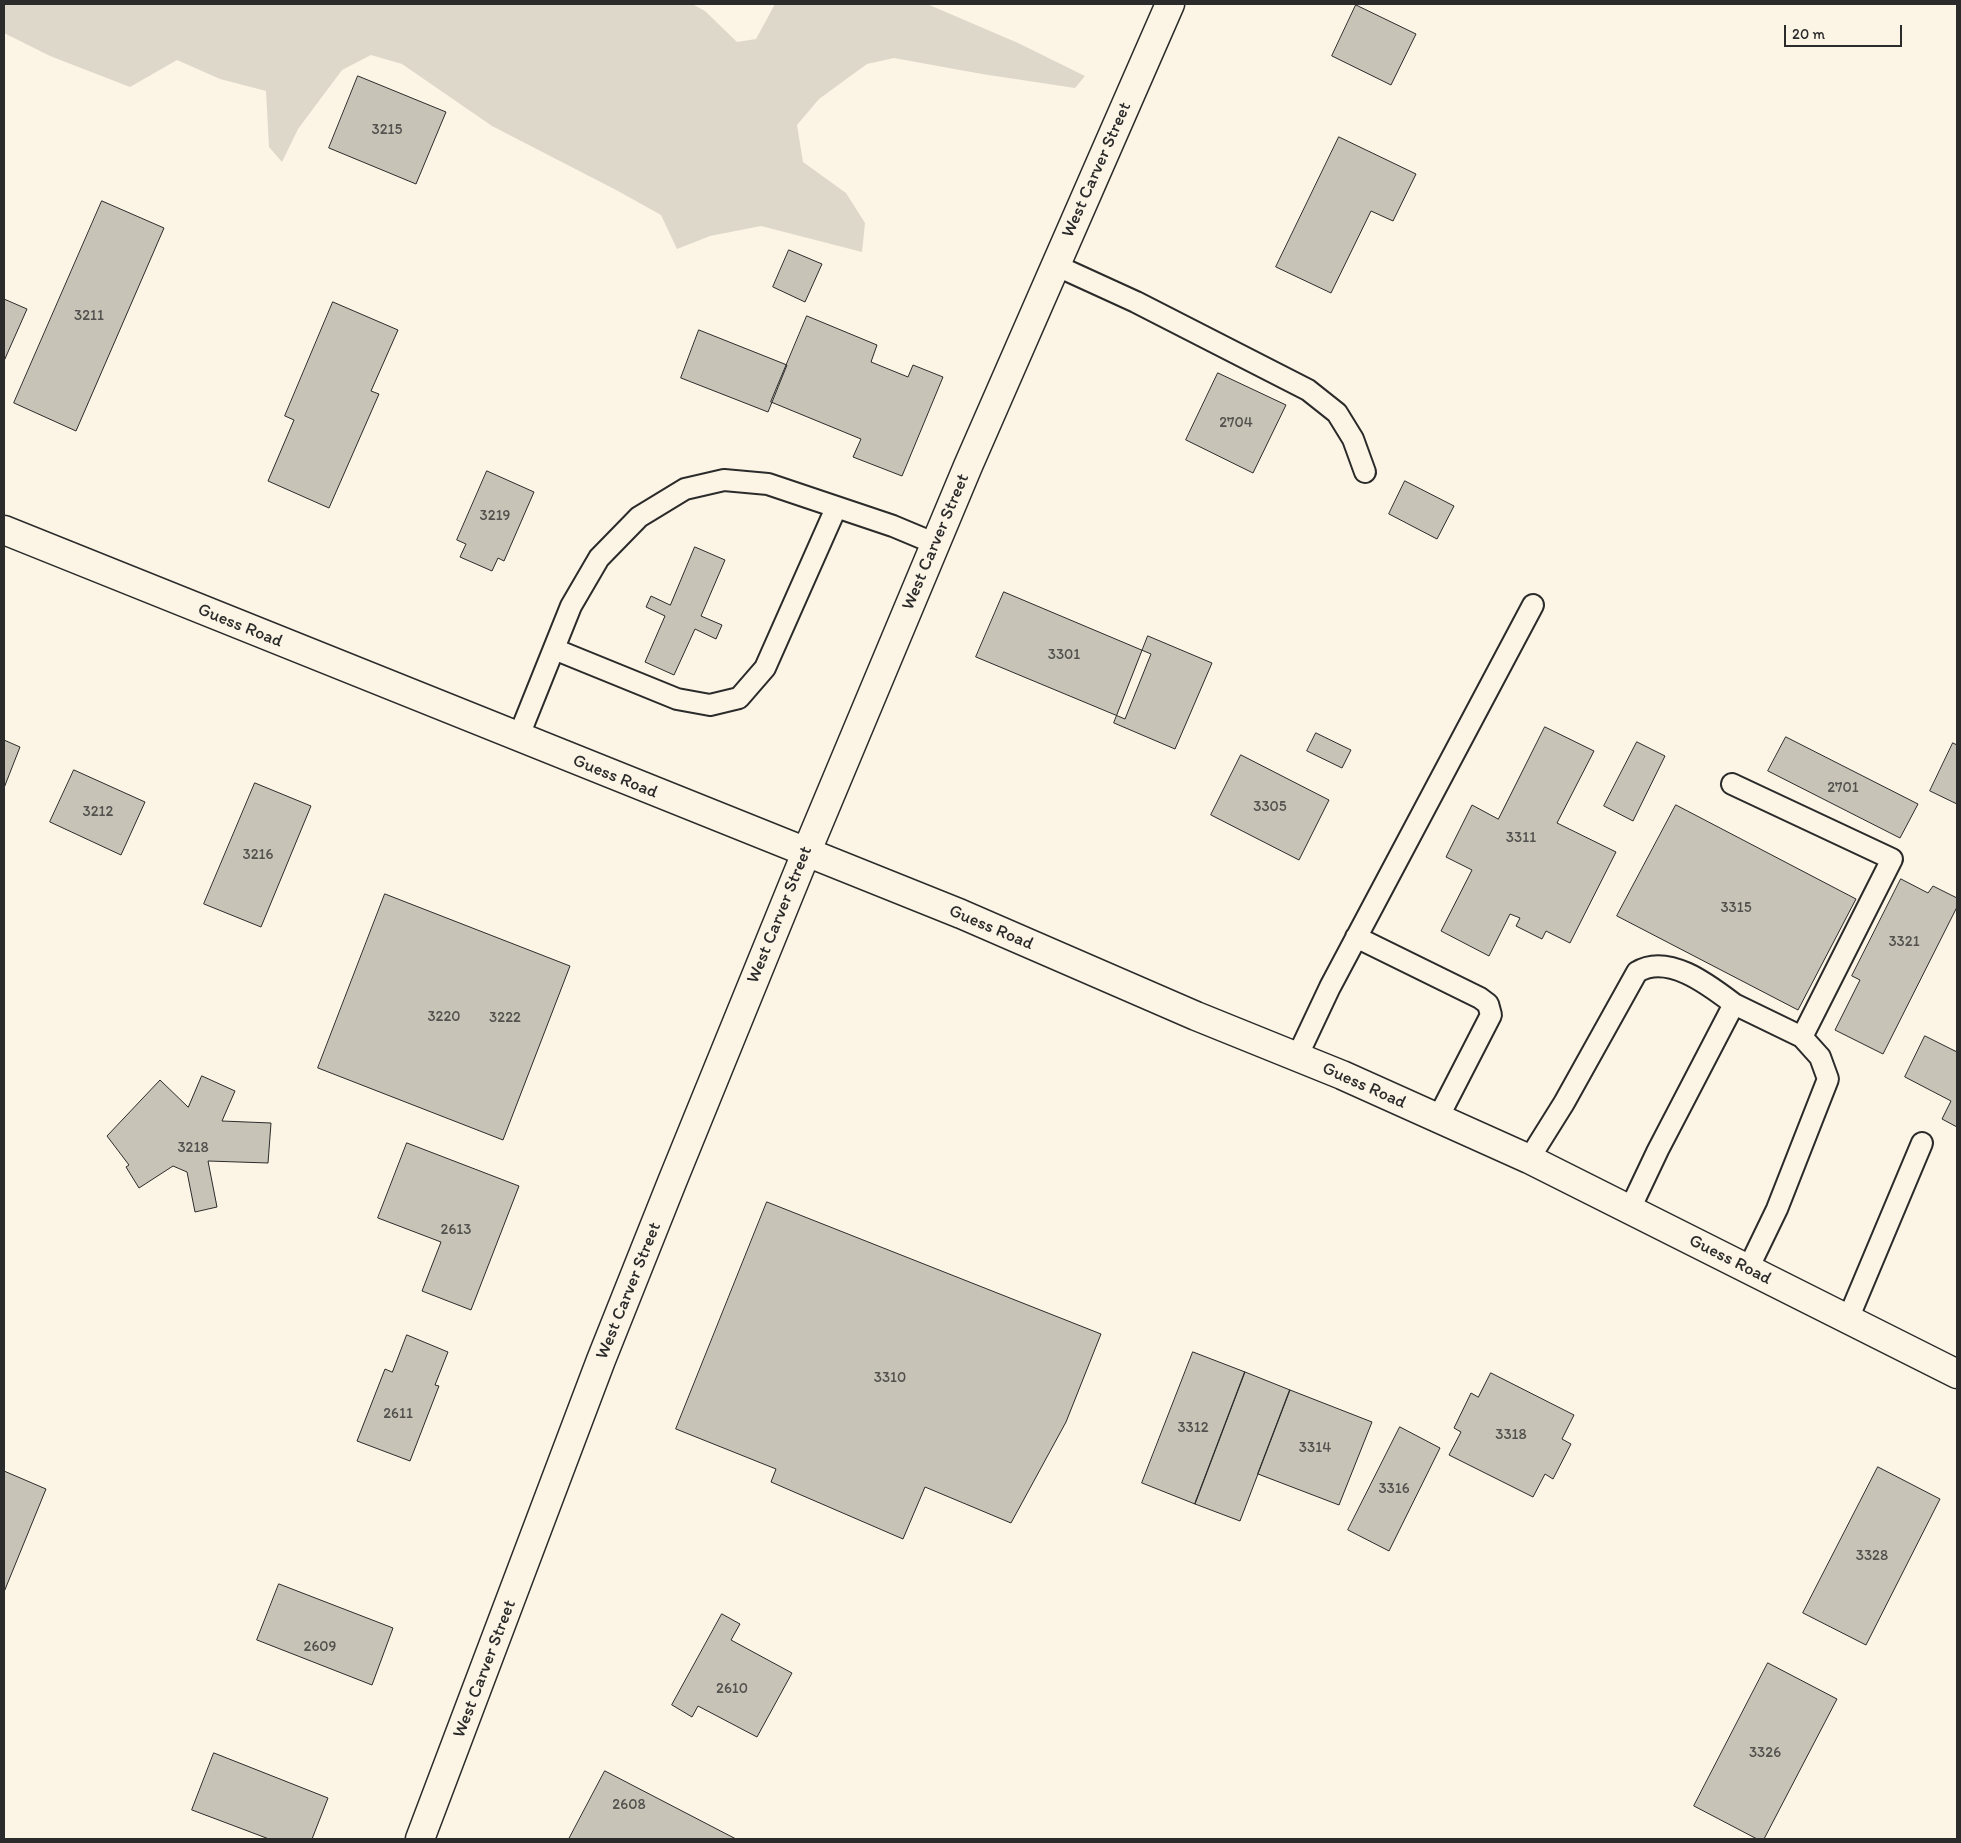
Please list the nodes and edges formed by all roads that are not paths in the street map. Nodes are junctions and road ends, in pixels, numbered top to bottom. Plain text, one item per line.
1 (1170, 4) edge
2 (1055, 265) junction
3 (1365, 472) dead end
4 (836, 508) junction
5 (4, 530) edge
6 (936, 544) junction
7 (1533, 605) dead end
8 (554, 649) junction
9 (518, 738) junction
10 (1732, 784) dead end
11 (806, 853) junction
12 (1356, 937) junction
13 (1734, 1004) junction
14 (1802, 1037) junction
15 (1298, 1057) junction
16 (1438, 1118) junction
17 (1922, 1143) dead end
18 (1528, 1159) junction
19 (1630, 1209) junction
20 (1748, 1269) junction
21 (1848, 1319) junction
22 (1957, 1374) edge
23 (420, 1839) edge

1 - 2 main road, West Carver Street
2 - 3 lane
2 - 6 main road, West Carver Street
4 - 6 lane
4 - 8 lane
4 - 8 lane
5 - 9 main road, Guess Road
6 - 11 main road, West Carver Street
7 - 12 lane
8 - 9 lane
9 - 11 main road, Guess Road
10 - 14 lane
11 - 15 main road, Guess Road
11 - 23 main road, West Carver Street
12 - 15 lane
12 - 16 lane
13 - 14 lane
13 - 18 lane
13 - 19 lane
14 - 20 lane
15 - 16 main road, Guess Road
16 - 18 main road, Guess Road
17 - 21 lane
18 - 19 main road, Guess Road
19 - 20 main road, Guess Road
20 - 21 main road, Guess Road
21 - 22 main road, Guess Road

